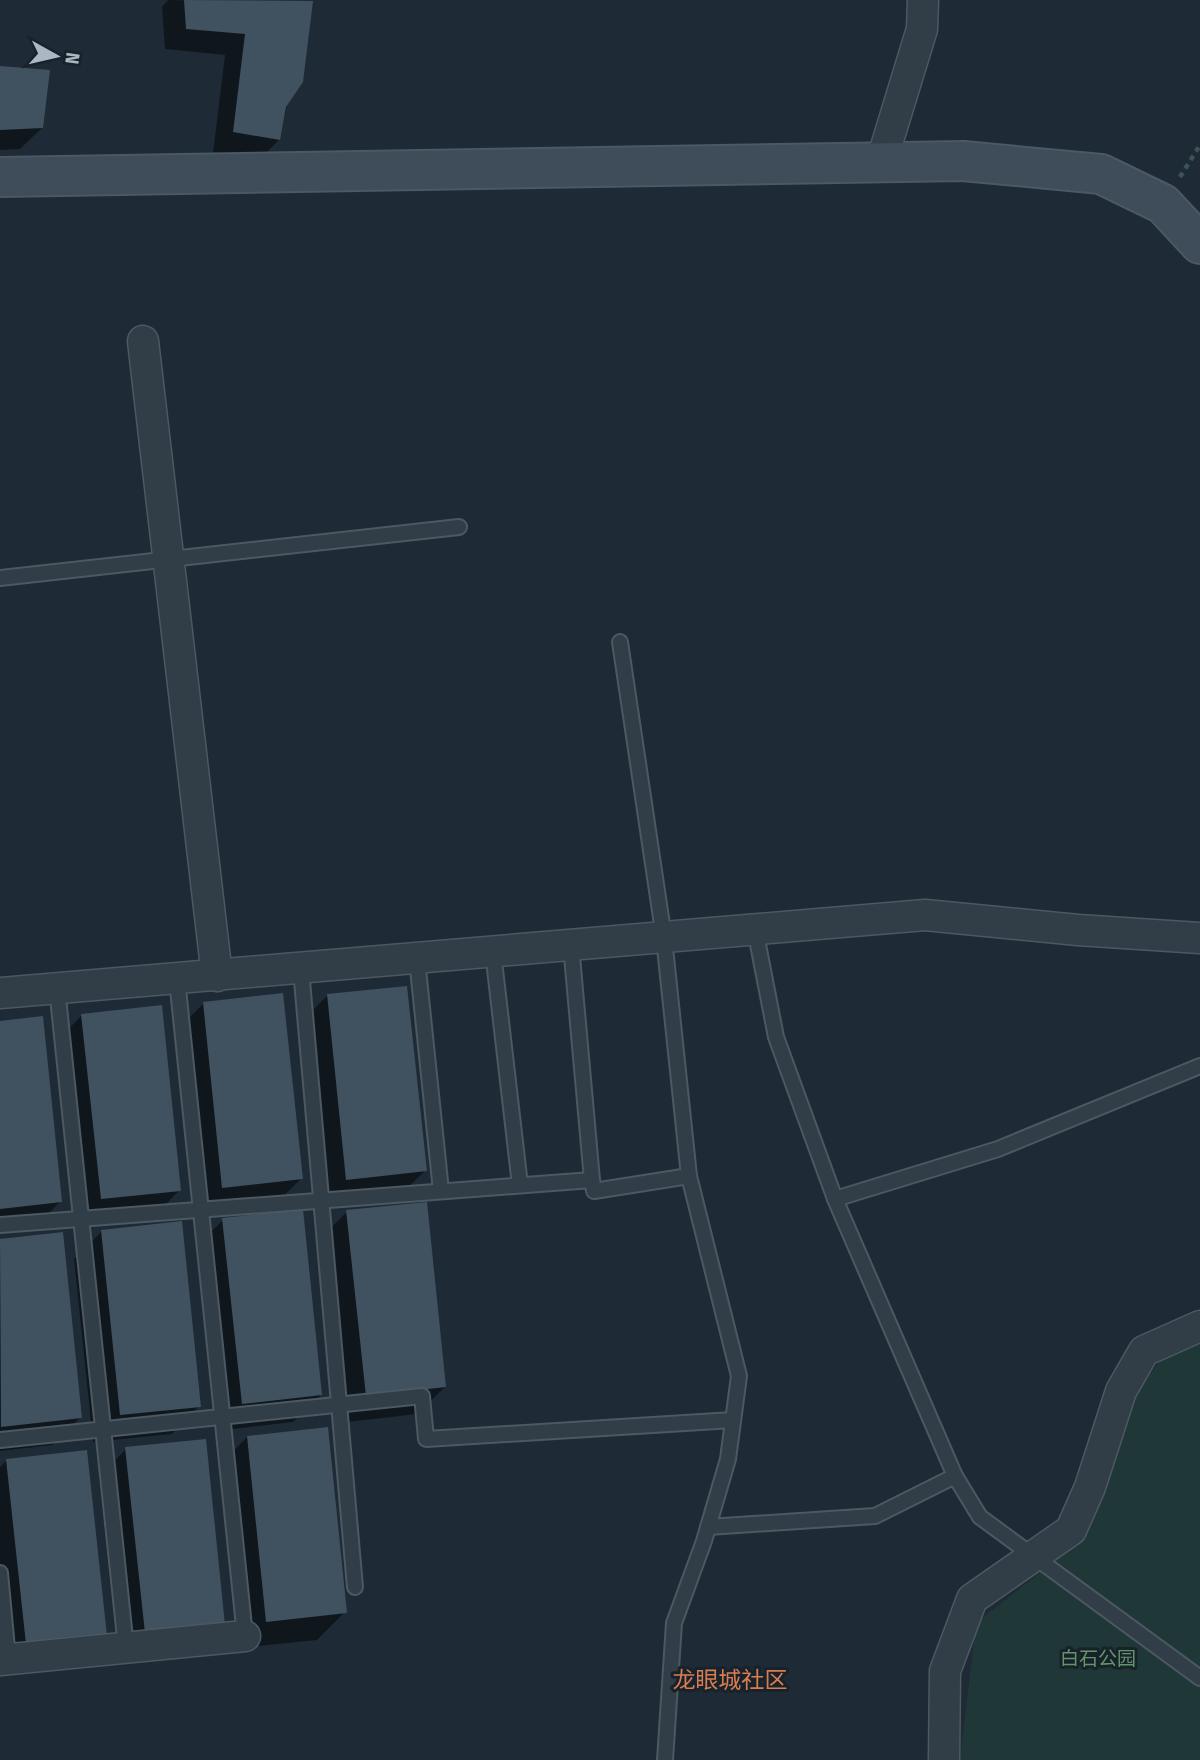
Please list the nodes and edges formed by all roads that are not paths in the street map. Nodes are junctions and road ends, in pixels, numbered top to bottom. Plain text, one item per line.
1 (923, 0) edge
2 (881, 163) junction
3 (0, 177) edge
4 (1200, 243) edge
5 (143, 341) dead end
6 (459, 527) dead end
7 (168, 559) junction
8 (0, 578) edge
9 (620, 642) dead end
10 (755, 929) junction
11 (664, 938) junction
12 (1200, 938) edge
13 (571, 946) junction
14 (493, 952) junction
15 (417, 959) junction
16 (301, 969) junction
17 (217, 976) junction
18 (177, 979) junction
19 (57, 988) junction
20 (0, 993) edge
21 (1200, 1066) edge
22 (689, 1176) junction
23 (592, 1180) junction
24 (520, 1185) junction
25 (442, 1191) junction
26 (320, 1199) junction
27 (835, 1199) junction
28 (201, 1209) junction
29 (82, 1218) junction
30 (0, 1225) edge
31 (1200, 1326) edge
32 (338, 1404) junction
33 (223, 1418) junction
34 (733, 1420) junction
35 (104, 1430) junction
36 (0, 1440) edge
37 (955, 1476) junction
38 (708, 1527) junction
39 (1033, 1559) junction
40 (0, 1573) edge
41 (355, 1587) dead end
42 (245, 1636) joint
43 (126, 1648) junction
44 (4, 1660) edge
45 (1200, 1678) edge
46 (665, 1760) edge
47 (944, 1760) edge

1 - 2 street
2 - 3 main road
2 - 4 main road
5 - 7 street
6 - 7 lane
7 - 8 lane
7 - 17 street
9 - 11 lane
10 - 11 street
10 - 12 street
10 - 27 lane
11 - 13 street
11 - 22 lane
13 - 14 street
13 - 23 lane
14 - 15 street
14 - 24 lane
15 - 16 street
15 - 25 lane
16 - 17 street
16 - 26 lane
17 - 18 street
18 - 19 street
18 - 28 lane
19 - 20 street
19 - 29 lane
21 - 27 lane
22 - 23 lane
22 - 34 lane
23 - 24 lane
24 - 25 lane
25 - 26 lane
26 - 28 lane
26 - 32 lane
27 - 37 lane
28 - 29 lane
28 - 33 lane
29 - 30 lane
29 - 35 lane
31 - 39 street
32 - 33 lane
32 - 34 lane
32 - 41 lane
33 - 35 lane
33 - 42 lane
34 - 38 lane
35 - 36 lane
35 - 43 lane
37 - 38 lane
37 - 39 lane
38 - 46 lane
39 - 45 lane
39 - 47 street
40 - 44 lane
42 - 43 street
43 - 44 street

